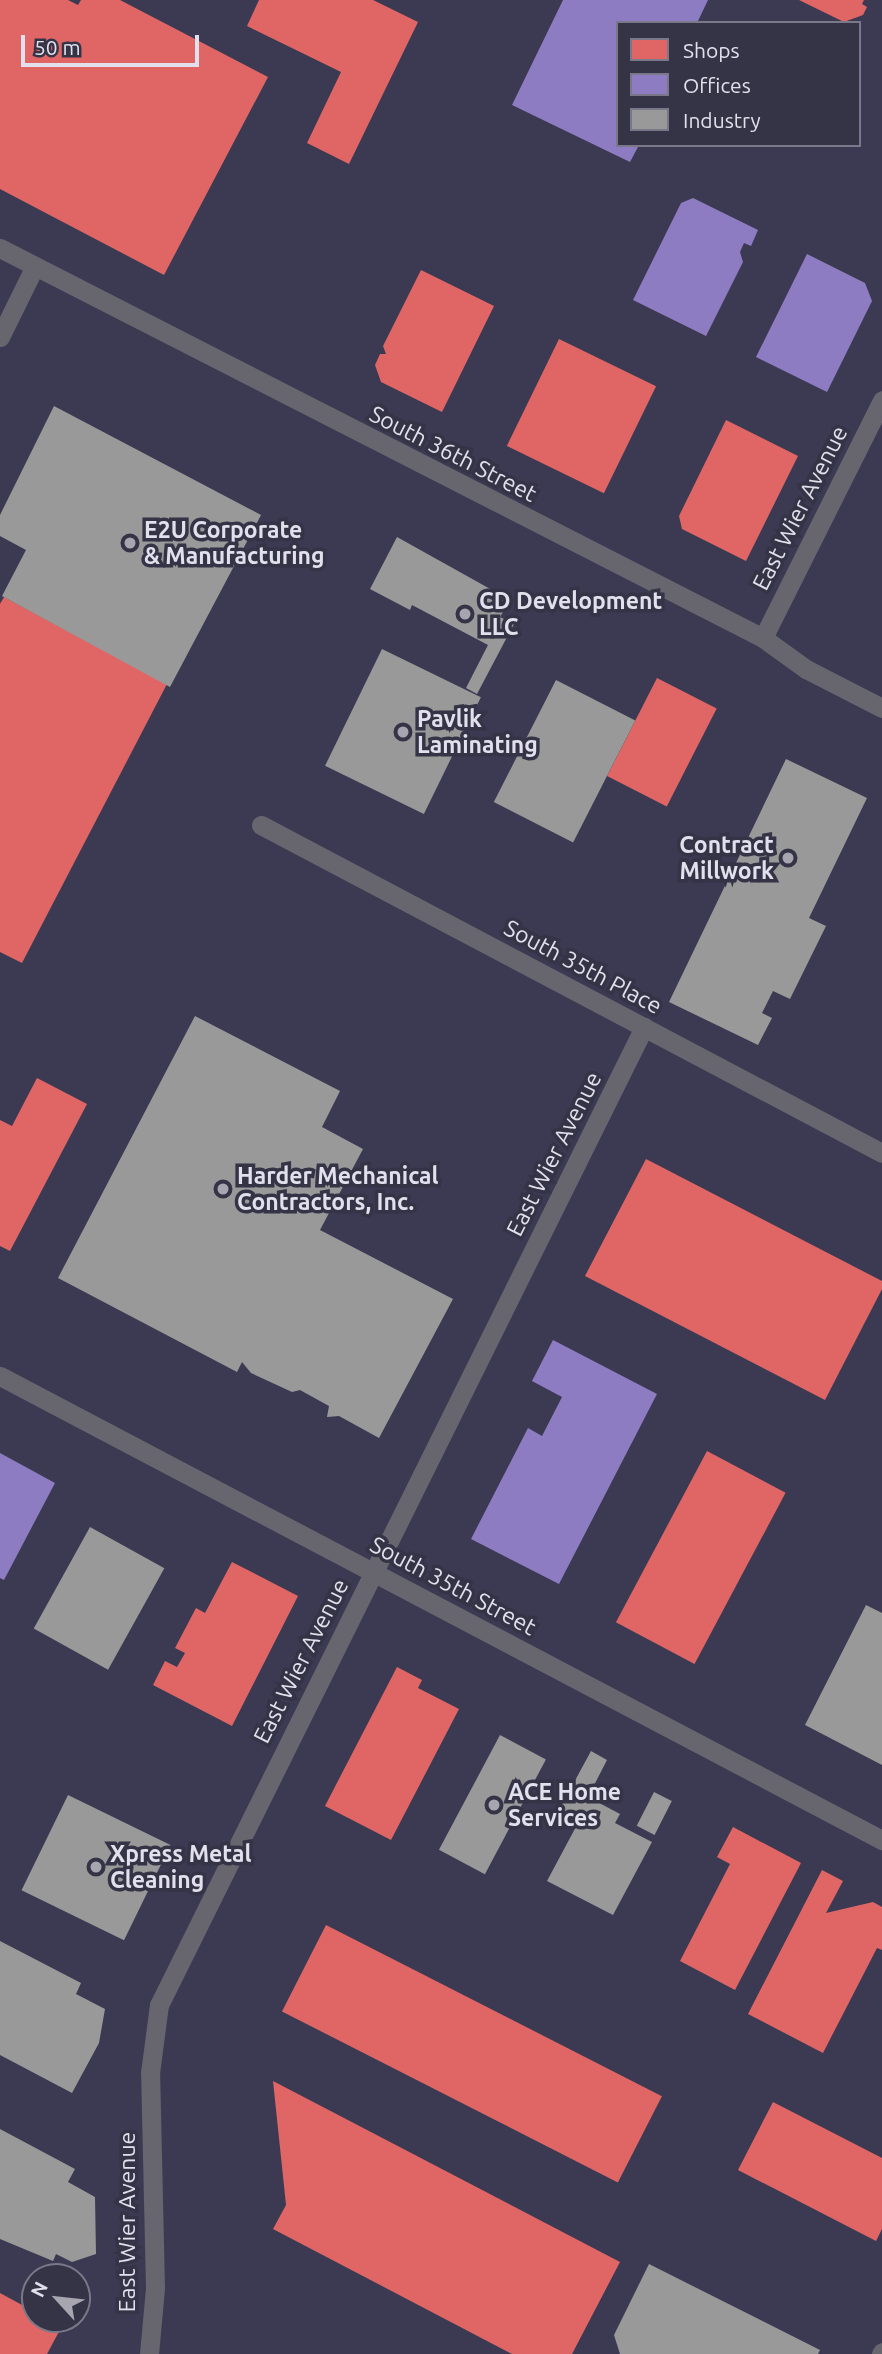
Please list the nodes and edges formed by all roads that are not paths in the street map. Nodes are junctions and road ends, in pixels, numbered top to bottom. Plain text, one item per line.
1 (0, 248) edge
2 (35, 266) junction
3 (0, 337) edge
4 (882, 400) edge
5 (762, 638) junction
6 (882, 708) edge
7 (261, 825) dead end
8 (644, 1027) junction
9 (882, 1153) edge
10 (0, 1376) edge
11 (373, 1571) junction
12 (882, 1840) edge
13 (149, 2354) edge

1 - 2 street, South 36th Street
2 - 3 street
2 - 5 street, South 36th Street
4 - 5 street, East Wier Avenue
5 - 6 street, South 36th Street
7 - 8 street, South 35th Place
8 - 9 street, South 35th Place
8 - 11 street, East Wier Avenue
10 - 11 street, South 35th Street
11 - 12 street, South 35th Street
11 - 13 street, East Wier Avenue

